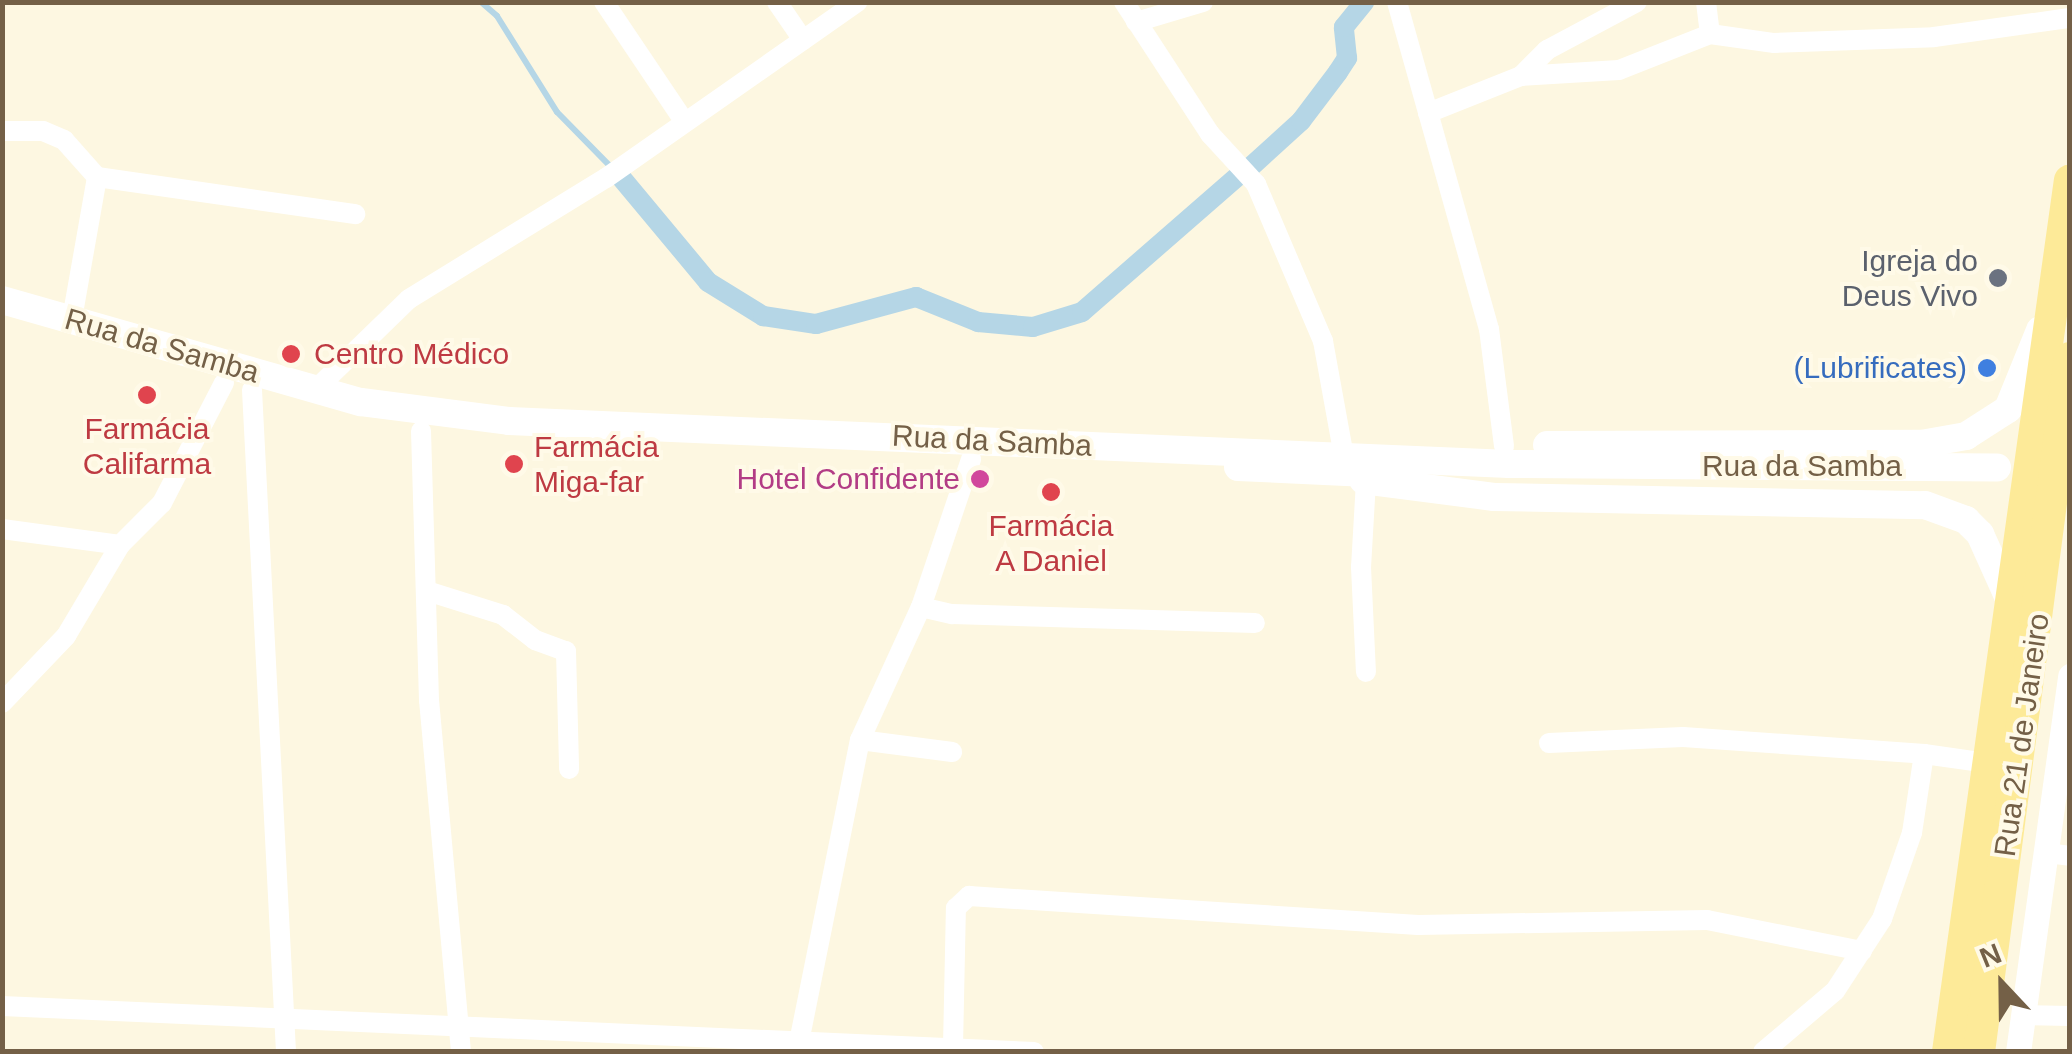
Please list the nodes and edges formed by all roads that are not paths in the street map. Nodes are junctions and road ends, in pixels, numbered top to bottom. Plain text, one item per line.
1 (604, 2) edge
2 (778, 2) edge
3 (857, 2) edge
4 (1124, 2) edge
5 (1203, 2) edge
6 (1397, 2) edge
7 (1637, 2) edge
8 (1706, 2) edge
9 (2070, 18) edge
10 (1136, 22) junction
11 (1710, 34) junction
12 (803, 40) junction
13 (1521, 76) junction
14 (1428, 113) junction
15 (684, 121) junction
16 (2, 131) edge
17 (97, 177) junction
18 (2070, 180) edge
19 (355, 214) dead end
20 (2054, 290) junction
21 (2, 300) edge
22 (2, 317) edge
23 (72, 319) junction
24 (2070, 358) edge
25 (238, 386) junction
26 (314, 391) junction
27 (421, 431) junction
28 (2044, 443) junction
29 (1504, 446) junction
30 (1343, 451) junction
31 (971, 459) junction
32 (1305, 462) junction
33 (1997, 472) dead end
34 (1366, 480) junction
35 (2039, 499) junction
36 (2, 529) edge
37 (120, 545) junction
38 (427, 590) junction
39 (2011, 603) junction
40 (922, 607) junction
41 (1255, 623) dead end
42 (1366, 672) dead end
43 (2070, 676) edge
44 (2, 704) edge
45 (860, 740) junction
46 (1549, 743) dead end
47 (952, 752) dead end
48 (1924, 754) junction
49 (1988, 763) junction
50 (568, 769) dead end
51 (2058, 854) edge
52 (1862, 952) junction
53 (2, 1006) edge
54 (2024, 1015) junction
55 (2070, 1016) edge
56 (286, 1018) junction
57 (458, 1028) junction
58 (953, 1047) junction
59 (798, 1048) edge
60 (286, 1052) edge
61 (462, 1052) edge
62 (1034, 1052) edge
63 (1762, 1052) edge
64 (1948, 1052) edge
65 (1979, 1052) edge
66 (2018, 1052) edge

1 - 15 street
2 - 12 street
3 - 12 street
4 - 10 street
5 - 10 street
6 - 14 street
7 - 13 street
8 - 11 street
9 - 11 street
10 - 30 street
11 - 13 street
12 - 15 street
13 - 14 street
14 - 29 street
15 - 26 street
16 - 17 street
17 - 19 street
17 - 23 street
18 - 20 main road
20 - 28 main road
20 - 29 main road
21 - 23 main road, Rua da Samba
22 - 25 main road, Rua da Samba
23 - 26 main road, Rua da Samba
24 - 28 main road, Rua 21 de Janeiro
25 - 27 main road, Rua da Samba
25 - 37 street
25 - 56 street
26 - 32 main road, Rua da Samba
27 - 31 main road, Rua da Samba
27 - 38 street
28 - 35 main road, Rua 21 de Janeiro
29 - 30 main road
30 - 32 main road
31 - 32 main road, Rua da Samba
31 - 40 street
32 - 33 main road, Rua da Samba
32 - 34 main road
34 - 39 main road
34 - 42 street
35 - 39 main road, Rua 21 de Janeiro
35 - 65 main road, Rua 21 de Janeiro
36 - 37 street
37 - 44 street
38 - 50 street
38 - 57 street
39 - 49 main road, Rua 21 de Janeiro
40 - 41 street
40 - 45 street
43 - 51 street, Rua 21 de Janeiro
45 - 47 street
45 - 59 street
46 - 48 street
48 - 49 street
48 - 52 street
49 - 64 main road, Rua 21 de Janeiro
51 - 54 street, Rua 21 de Janeiro
52 - 58 street
52 - 63 street
53 - 56 street
54 - 55 street
54 - 66 street, Rua 21 de Janeiro
56 - 57 street
56 - 60 street
57 - 59 street
57 - 61 street
58 - 59 street
58 - 62 street

